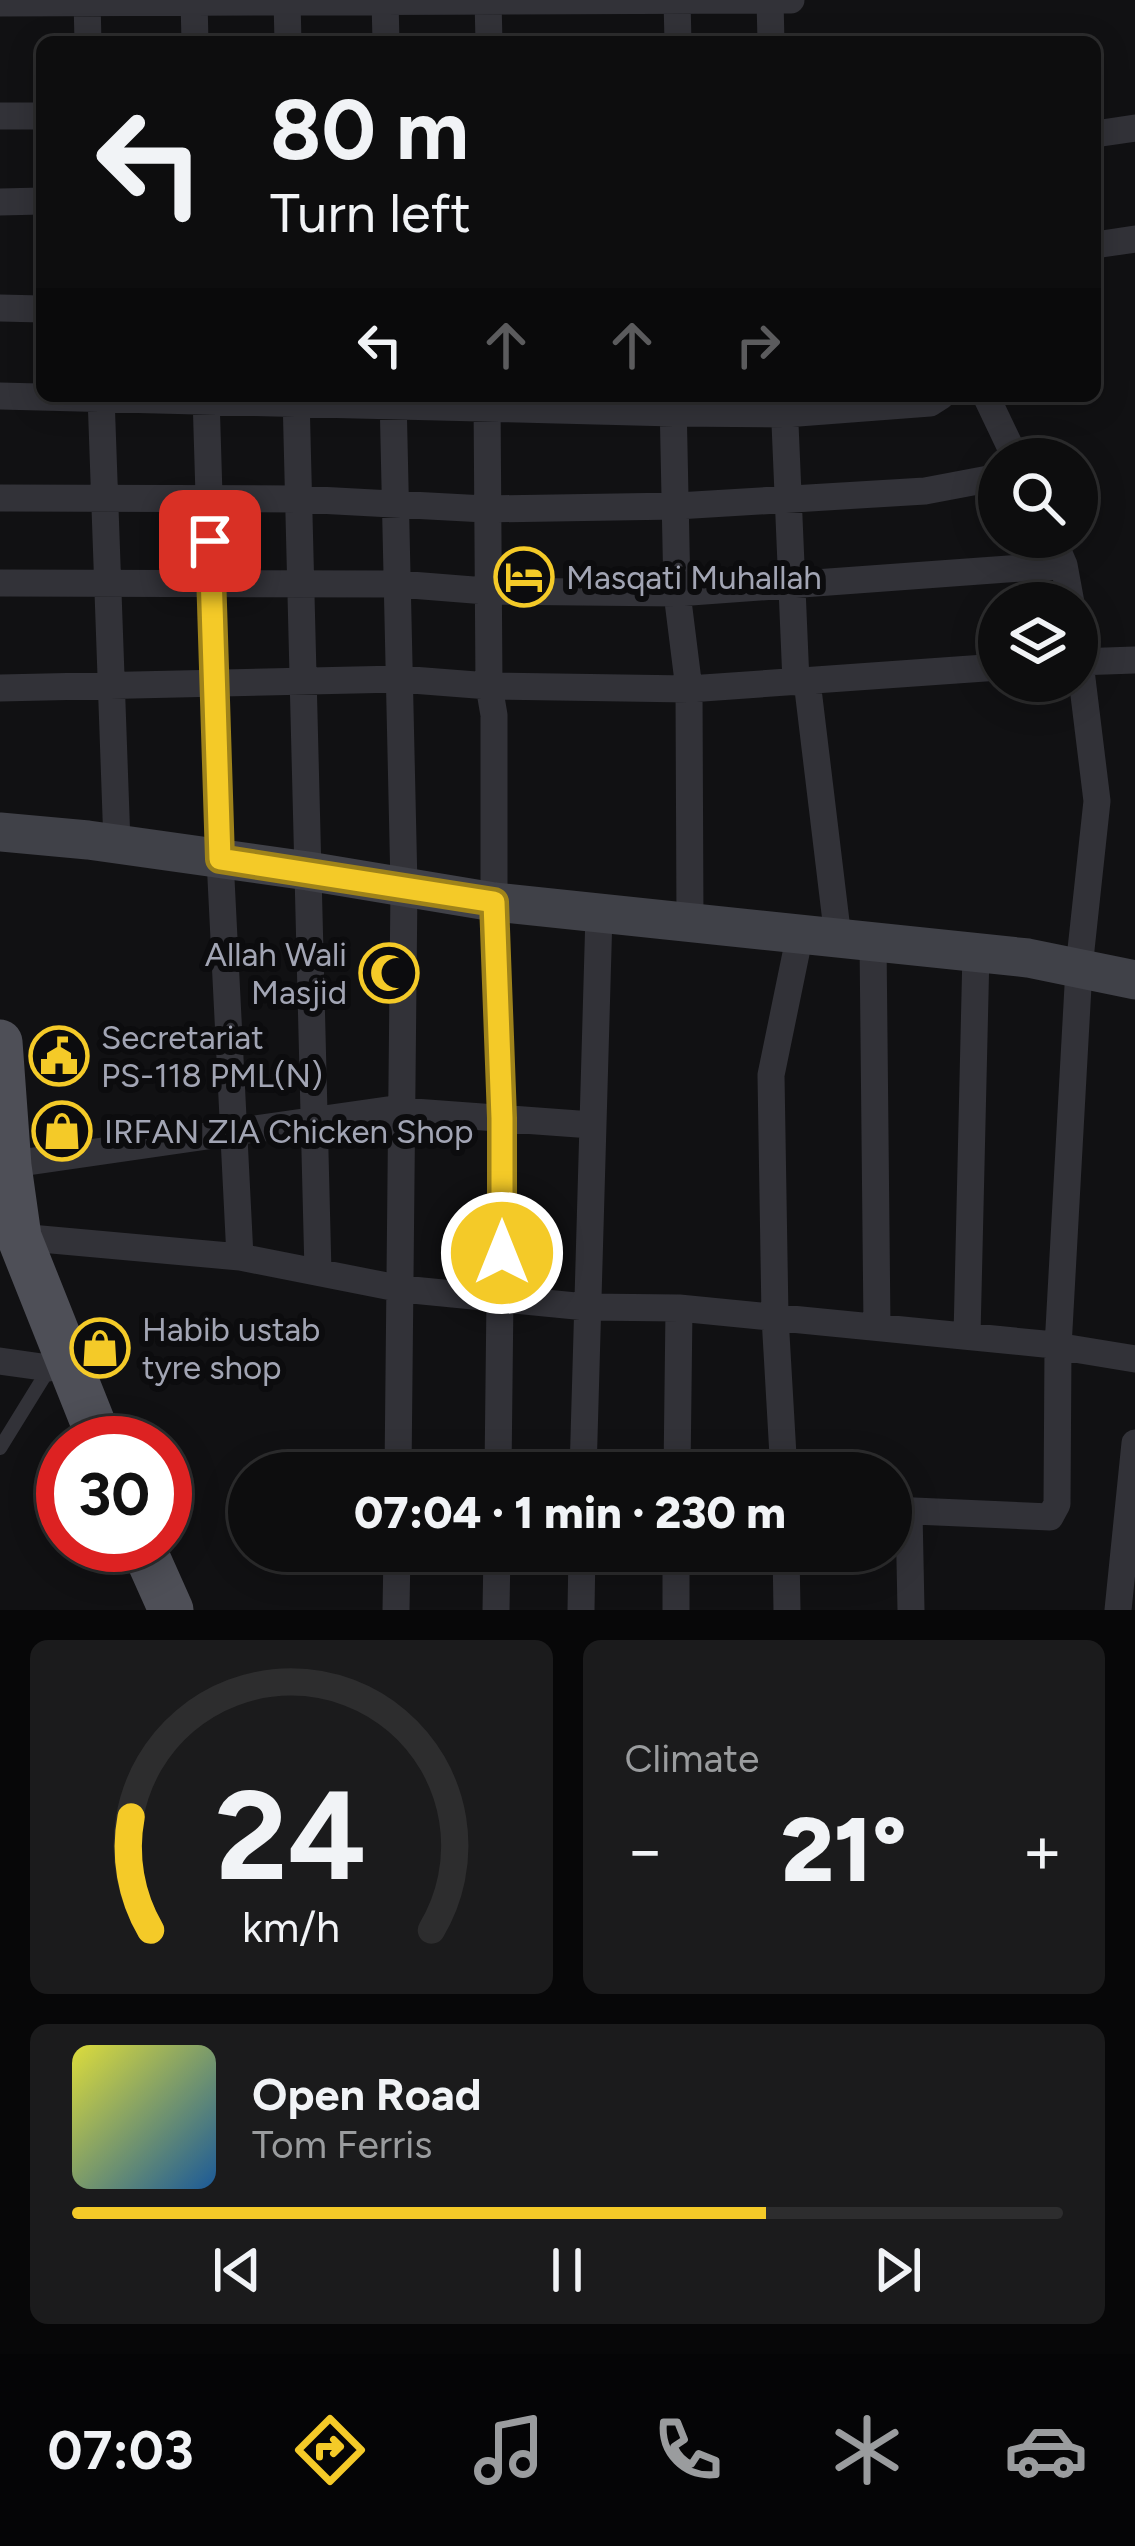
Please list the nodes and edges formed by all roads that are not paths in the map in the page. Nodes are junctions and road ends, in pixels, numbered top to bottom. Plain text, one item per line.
1 (677, 0) edge
2 (770, 0) edge
3 (791, 0) edge
4 (87, 1) edge
5 (194, 1) edge
6 (287, 1) edge
7 (385, 1) edge
8 (488, 1) edge
9 (0, 3) edge
10 (88, 36) edge
11 (195, 36) edge
12 (288, 36) edge
13 (386, 36) edge
14 (489, 36) edge
15 (678, 36) edge
16 (771, 36) edge
17 (0, 116) edge
18 (36, 116) edge
19 (1135, 128) edge
20 (1101, 133) edge
21 (36, 201) edge
22 (0, 202) edge
23 (1135, 239) edge
24 (1101, 244) edge
25 (0, 308) edge
26 (36, 309) edge
27 (0, 396) edge
28 (36, 396) edge
29 (101, 402) edge
30 (206, 402) edge
31 (296, 402) edge
32 (393, 402) edge
33 (487, 402) edge
34 (534, 402) edge
35 (932, 402) edge
36 (989, 402) edge
37 (673, 405) edge
38 (784, 405) edge
39 (1006, 438) edge
40 (978, 481) edge
41 (0, 498) edge
42 (105, 499) junction
43 (209, 499) junction
44 (298, 499) junction
45 (788, 499) junction
46 (394, 504) junction
47 (677, 506) junction
48 (485, 508) junction
49 (1061, 558) edge
50 (1064, 565) junction
51 (1067, 582) edge
52 (0, 583) edge
53 (107, 584) junction
54 (212, 584) junction
55 (300, 584) junction
56 (398, 584) junction
57 (791, 585) junction
58 (486, 591) junction
59 (677, 593) junction
60 (1098, 656) edge
61 (1135, 660) edge
62 (978, 668) edge
63 (400, 679) junction
64 (303, 681) junction
65 (801, 681) junction
66 (214, 683) junction
67 (111, 686) junction
68 (488, 686) junction
69 (0, 688) edge
70 (689, 689) junction
71 (1084, 702) edge
72 (0, 832) edge
73 (117, 844) junction
74 (220, 859) junction
75 (308, 871) junction
76 (404, 886) junction
77 (494, 902) junction
78 (599, 914) junction
79 (690, 924) junction
80 (837, 938) junction
81 (976, 952) junction
82 (1078, 968) junction
83 (1135, 980) edge
84 (0, 1042) edge
85 (401, 1111) junction
86 (502, 1118) junction
87 (314, 1121) junction
88 (592, 1125) junction
89 (234, 1133) junction
90 (4, 1166) edge
91 (15, 1248) edge
92 (241, 1257) junction
93 (318, 1272) junction
94 (402, 1288) junction
95 (501, 1298) junction
96 (586, 1307) junction
97 (679, 1308) junction
98 (775, 1318) junction
99 (877, 1327) junction
100 (967, 1336) junction
101 (1058, 1346) junction
102 (56, 1358) junction
103 (1135, 1359) edge
104 (0, 1361) edge
105 (87, 1416) edge
106 (1135, 1443) edge
107 (0, 1448) edge
108 (398, 1452) edge
109 (498, 1452) edge
110 (584, 1452) edge
111 (677, 1452) edge
112 (783, 1452) edge
113 (912, 1511) edge
114 (154, 1572) edge
115 (397, 1572) edge
116 (497, 1572) edge
117 (582, 1572) edge
118 (676, 1572) edge
119 (786, 1572) edge
120 (907, 1572) edge
121 (172, 1610) edge
122 (396, 1610) edge
123 (496, 1610) edge
124 (581, 1610) edge
125 (676, 1610) edge
126 (787, 1610) edge
127 (911, 1610) edge
128 (1118, 1610) edge

1 - 2 street
1 - 8 street
1 - 15 street
2 - 3 street
2 - 16 street
4 - 5 street
4 - 9 street
4 - 10 street
5 - 6 street
5 - 11 street
6 - 7 street
6 - 12 street
7 - 8 street
7 - 13 street
8 - 14 street
17 - 18 street
19 - 20 street
21 - 22 street
23 - 24 street
25 - 26 street
27 - 28 street
29 - 42 street
30 - 43 street
31 - 44 street
32 - 46 street
33 - 48 street
34 - 37 street
35 - 38 street
36 - 39 street
37 - 38 street
37 - 47 street
38 - 45 street
40 - 45 street
41 - 42 street
42 - 43 street
42 - 53 street
43 - 44 street
43 - 54 street
44 - 46 street
44 - 55 street
45 - 47 street
45 - 57 street
46 - 48 street
46 - 56 street
47 - 48 street
47 - 59 street
48 - 58 street
49 - 50 street
50 - 51 street
50 - 57 street
52 - 53 street
53 - 54 street
53 - 67 street
54 - 55 street
54 - 66 street
55 - 56 street
55 - 64 street
56 - 58 street
56 - 63 street
57 - 59 street
57 - 65 street
58 - 59 street
58 - 68 street
59 - 70 street
60 - 61 street
62 - 65 street
63 - 64 street
63 - 68 street
63 - 76 street
64 - 66 street
64 - 75 street
65 - 70 street
65 - 80 street
66 - 67 street
66 - 74 street
67 - 69 street
67 - 73 street
68 - 70 street
68 - 77 street
70 - 79 street
71 - 82 street
72 - 73 main road
73 - 74 main road
74 - 75 main road
74 - 89 street
75 - 76 main road
75 - 87 street
76 - 77 main road
76 - 85 street
77 - 78 main road
77 - 86 street
78 - 79 main road
78 - 88 street
79 - 80 main road
80 - 81 main road
80 - 98 street
80 - 99 street
81 - 82 main road
81 - 100 street
82 - 83 main road
82 - 101 street
84 - 90 main road
85 - 86 street
85 - 87 street
85 - 94 street
86 - 88 street
86 - 95 street
87 - 89 street
87 - 93 street
88 - 96 street
89 - 90 street
89 - 92 street
90 - 91 main road
91 - 92 street
91 - 102 main road
92 - 93 street
93 - 94 street
94 - 95 street
94 - 108 street
95 - 96 street
95 - 109 street
96 - 97 street
96 - 110 street
97 - 98 street
97 - 111 street
98 - 99 street
98 - 112 street
99 - 100 street
100 - 101 street
101 - 103 street
101 - 113 street
102 - 104 street
102 - 105 main road
102 - 107 lane
106 - 128 street
114 - 121 main road
115 - 122 street
116 - 123 street
117 - 124 street
118 - 125 street
119 - 126 street
120 - 127 street

